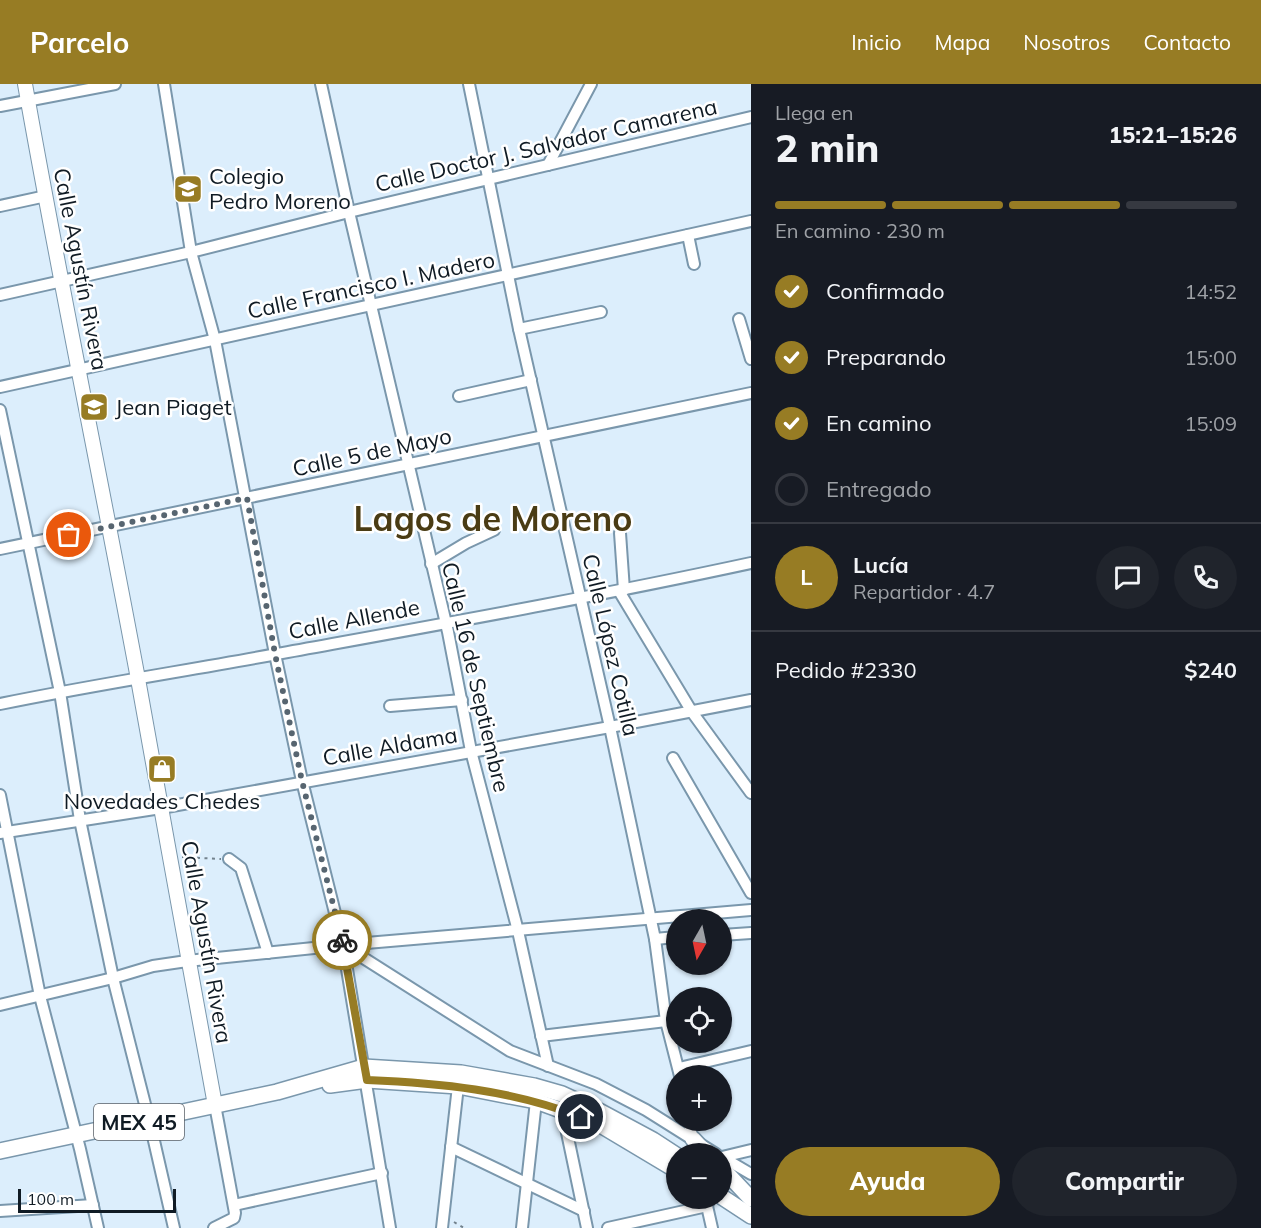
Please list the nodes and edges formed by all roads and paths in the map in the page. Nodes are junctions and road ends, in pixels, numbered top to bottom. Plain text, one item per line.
1 (25, 84) edge
2 (115, 84) edge
3 (164, 84) edge
4 (321, 84) edge
5 (469, 84) edge
6 (591, 84) edge
7 (28, 100) junction
8 (0, 106) edge
9 (751, 117) edge
10 (548, 165) junction
11 (488, 180) junction
12 (46, 196) junction
13 (0, 206) edge
14 (349, 212) junction
15 (751, 220) edge
16 (687, 235) junction
17 (191, 252) junction
18 (694, 264) dead end
19 (508, 275) junction
20 (61, 281) junction
21 (0, 295) edge
22 (372, 305) junction
23 (601, 312) dead end
24 (739, 319) dead end
25 (519, 329) junction
26 (215, 340) junction
27 (751, 359) edge
28 (79, 370) junction
29 (531, 380) junction
30 (0, 387) edge
31 (751, 393) edge
32 (459, 396) dead end
33 (0, 410) edge
34 (543, 436) junction
35 (408, 464) junction
36 (247, 498) junction
37 (109, 527) junction
38 (494, 530) dead end
39 (620, 532) dead end
40 (29, 543) junction
41 (0, 549) edge
42 (751, 563) edge
43 (431, 564) junction
44 (622, 591) junction
45 (580, 598) junction
46 (446, 622) junction
47 (275, 654) junction
48 (137, 677) junction
49 (60, 692) junction
50 (462, 700) junction
51 (751, 700) edge
52 (0, 704) edge
53 (390, 706) dead end
54 (692, 712) junction
55 (610, 728) junction
56 (471, 751) junction
57 (673, 758) dead end
58 (302, 781) junction
59 (751, 793) edge
60 (0, 795) edge
61 (161, 808) junction
62 (80, 820) junction
63 (4, 833) edge
64 (170, 856) junction
65 (229, 859) joint
66 (751, 892) edge
67 (751, 909) edge
68 (650, 918) junction
69 (518, 931) junction
70 (751, 933) edge
71 (732, 934) edge
72 (666, 938) edge
73 (655, 939) junction
74 (343, 945) junction
75 (268, 953) junction
76 (187, 961) junction
77 (113, 978) junction
78 (40, 996) junction
79 (0, 1005) edge
80 (666, 1021) joint
81 (541, 1036) junction
82 (751, 1051) edge
83 (704, 1065) edge
84 (548, 1066) junction
85 (365, 1074) junction
86 (458, 1086) junction
87 (536, 1101) junction
88 (215, 1105) junction
89 (562, 1109) junction
90 (147, 1120) junction
91 (691, 1131) edge
92 (76, 1136) junction
93 (693, 1139) junction
94 (697, 1143) edge
95 (699, 1143) edge
96 (451, 1147) junction
97 (666, 1148) edge
98 (751, 1150) edge
99 (0, 1151) edge
100 (732, 1155) edge
101 (732, 1163) edge
102 (666, 1164) edge
103 (382, 1173) junction
104 (751, 1174) edge
105 (732, 1179) edge
106 (527, 1185) junction
107 (732, 1188) edge
108 (751, 1199) edge
109 (732, 1201) edge
110 (732, 1204) edge
111 (93, 1205) junction
112 (234, 1205) junction
113 (751, 1208) edge
114 (682, 1209) edge
115 (710, 1209) edge
116 (0, 1211) edge
117 (584, 1211) junction
118 (751, 1216) edge
119 (98, 1228) edge
120 (174, 1228) edge
121 (214, 1228) edge
122 (390, 1228) edge
123 (442, 1228) edge
124 (522, 1228) edge
125 (587, 1228) edge
126 (608, 1228) edge
127 (712, 1228) edge

1 - 7 main road, Calle Agustín Rivera
2 - 7 street
3 - 17 street
4 - 14 street, Calle 16 de Septiembre
5 - 11 street, Calle López Cotilla
6 - 10 street
7 - 8 street
7 - 12 main road, Calle Agustín Rivera
9 - 10 street, Calle Doctor J. Salvador Camarena
10 - 11 street, Calle Doctor J. Salvador Camarena
11 - 14 street, Calle Doctor J. Salvador Camarena
11 - 19 street, Calle López Cotilla
12 - 13 street
12 - 20 main road, Calle Agustín Rivera
14 - 17 street, Calle Doctor J. Salvador Camarena
14 - 22 street, Calle 16 de Septiembre
15 - 16 street, Calle Francisco I. Madero
16 - 18 street
16 - 19 street, Calle Francisco I. Madero
17 - 20 street, Calle Doctor J. Salvador Camarena
17 - 26 street
19 - 22 street, Calle Francisco I. Madero
19 - 25 street, Calle López Cotilla
20 - 21 street, Calle Doctor J. Salvador Camarena
20 - 28 main road, Calle Agustín Rivera
22 - 26 street, Calle Francisco I. Madero
22 - 35 street, Calle 16 de Septiembre
23 - 25 street
24 - 27 street
25 - 29 street, Calle López Cotilla
26 - 28 street, Calle Francisco I. Madero
26 - 36 street
28 - 30 street, Calle Francisco I. Madero
28 - 37 main road, Calle Agustín Rivera
29 - 32 street
29 - 34 street, Calle López Cotilla
31 - 34 street, Calle 5 de Mayo
33 - 40 street
34 - 35 street, Calle 5 de Mayo
34 - 45 street, Calle López Cotilla
35 - 36 street, Calle 5 de Mayo
35 - 43 street, Calle 16 de Septiembre
36 - 37 street, Calle 5 de Mayo
36 - 47 street
37 - 40 street, Calle 5 de Mayo
37 - 48 main road, Calle Agustín Rivera
38 - 43 street
39 - 44 street
40 - 41 street, Calle 5 de Mayo
40 - 49 street
42 - 44 street, Calle Allende
43 - 46 street, Calle 16 de Septiembre
44 - 45 street, Calle Allende
44 - 54 street
45 - 46 street, Calle Allende
45 - 55 street, Calle López Cotilla
46 - 47 street, Calle Allende
46 - 50 street, Calle 16 de Septiembre
47 - 48 street, Calle Allende
47 - 58 street
48 - 49 street, Calle Allende
48 - 61 main road, Calle Agustín Rivera
49 - 52 street, Calle Allende
49 - 62 street
50 - 53 street
50 - 56 street, Calle 16 de Septiembre
51 - 54 street, Calle Aldama
54 - 55 street, Calle Aldama
54 - 59 street
55 - 56 street, Calle Aldama
55 - 68 street, Calle López Cotilla
56 - 58 street, Calle Aldama
56 - 69 street, Calle 16 de Septiembre
57 - 66 street
58 - 61 street, Calle Aldama
58 - 74 street
60 - 63 street
61 - 62 street, Calle Aldama
61 - 64 main road, Calle Agustín Rivera
62 - 63 street, Calle Aldama
62 - 77 street
63 - 78 street
64 - 65 path
64 - 76 main road, Calle Agustín Rivera
65 - 75 street
67 - 68 street
68 - 69 street
68 - 73 street, Calle López Cotilla
69 - 74 street
69 - 81 street, Calle 16 de Septiembre
70 - 71 street
72 - 73 street
73 - 80 street, Calle López Cotilla
74 - 75 street
74 - 84 street
74 - 85 street
75 - 76 street
76 - 77 street
76 - 88 main road, Calle Agustín Rivera
77 - 78 street
77 - 90 street
78 - 79 street
78 - 92 street
80 - 81 street
81 - 84 street, Calle 16 de Septiembre
82 - 83 street
84 - 93 street
85 - 86 highway, MEX 45
85 - 88 highway, MEX 45
85 - 97 highway, MEX 45
85 - 103 street
86 - 87 highway, MEX 45
86 - 96 street
87 - 89 highway, MEX 45
87 - 106 street
88 - 90 highway, MEX 45
88 - 112 street, Calle Agustín Rivera
89 - 102 highway, MEX 45
89 - 117 street
90 - 92 highway, MEX 45
90 - 120 street
91 - 93 street
92 - 99 highway, MEX 45
92 - 111 street
93 - 94 highway
93 - 95 street
96 - 106 street
96 - 123 street
98 - 100 street
101 - 104 street
103 - 112 street
103 - 122 street
105 - 108 highway
106 - 117 street
106 - 124 street
107 - 108 highway
109 - 113 highway
110 - 118 highway
111 - 116 street
111 - 119 street
112 - 121 street
114 - 126 street
115 - 127 street
117 - 125 street

